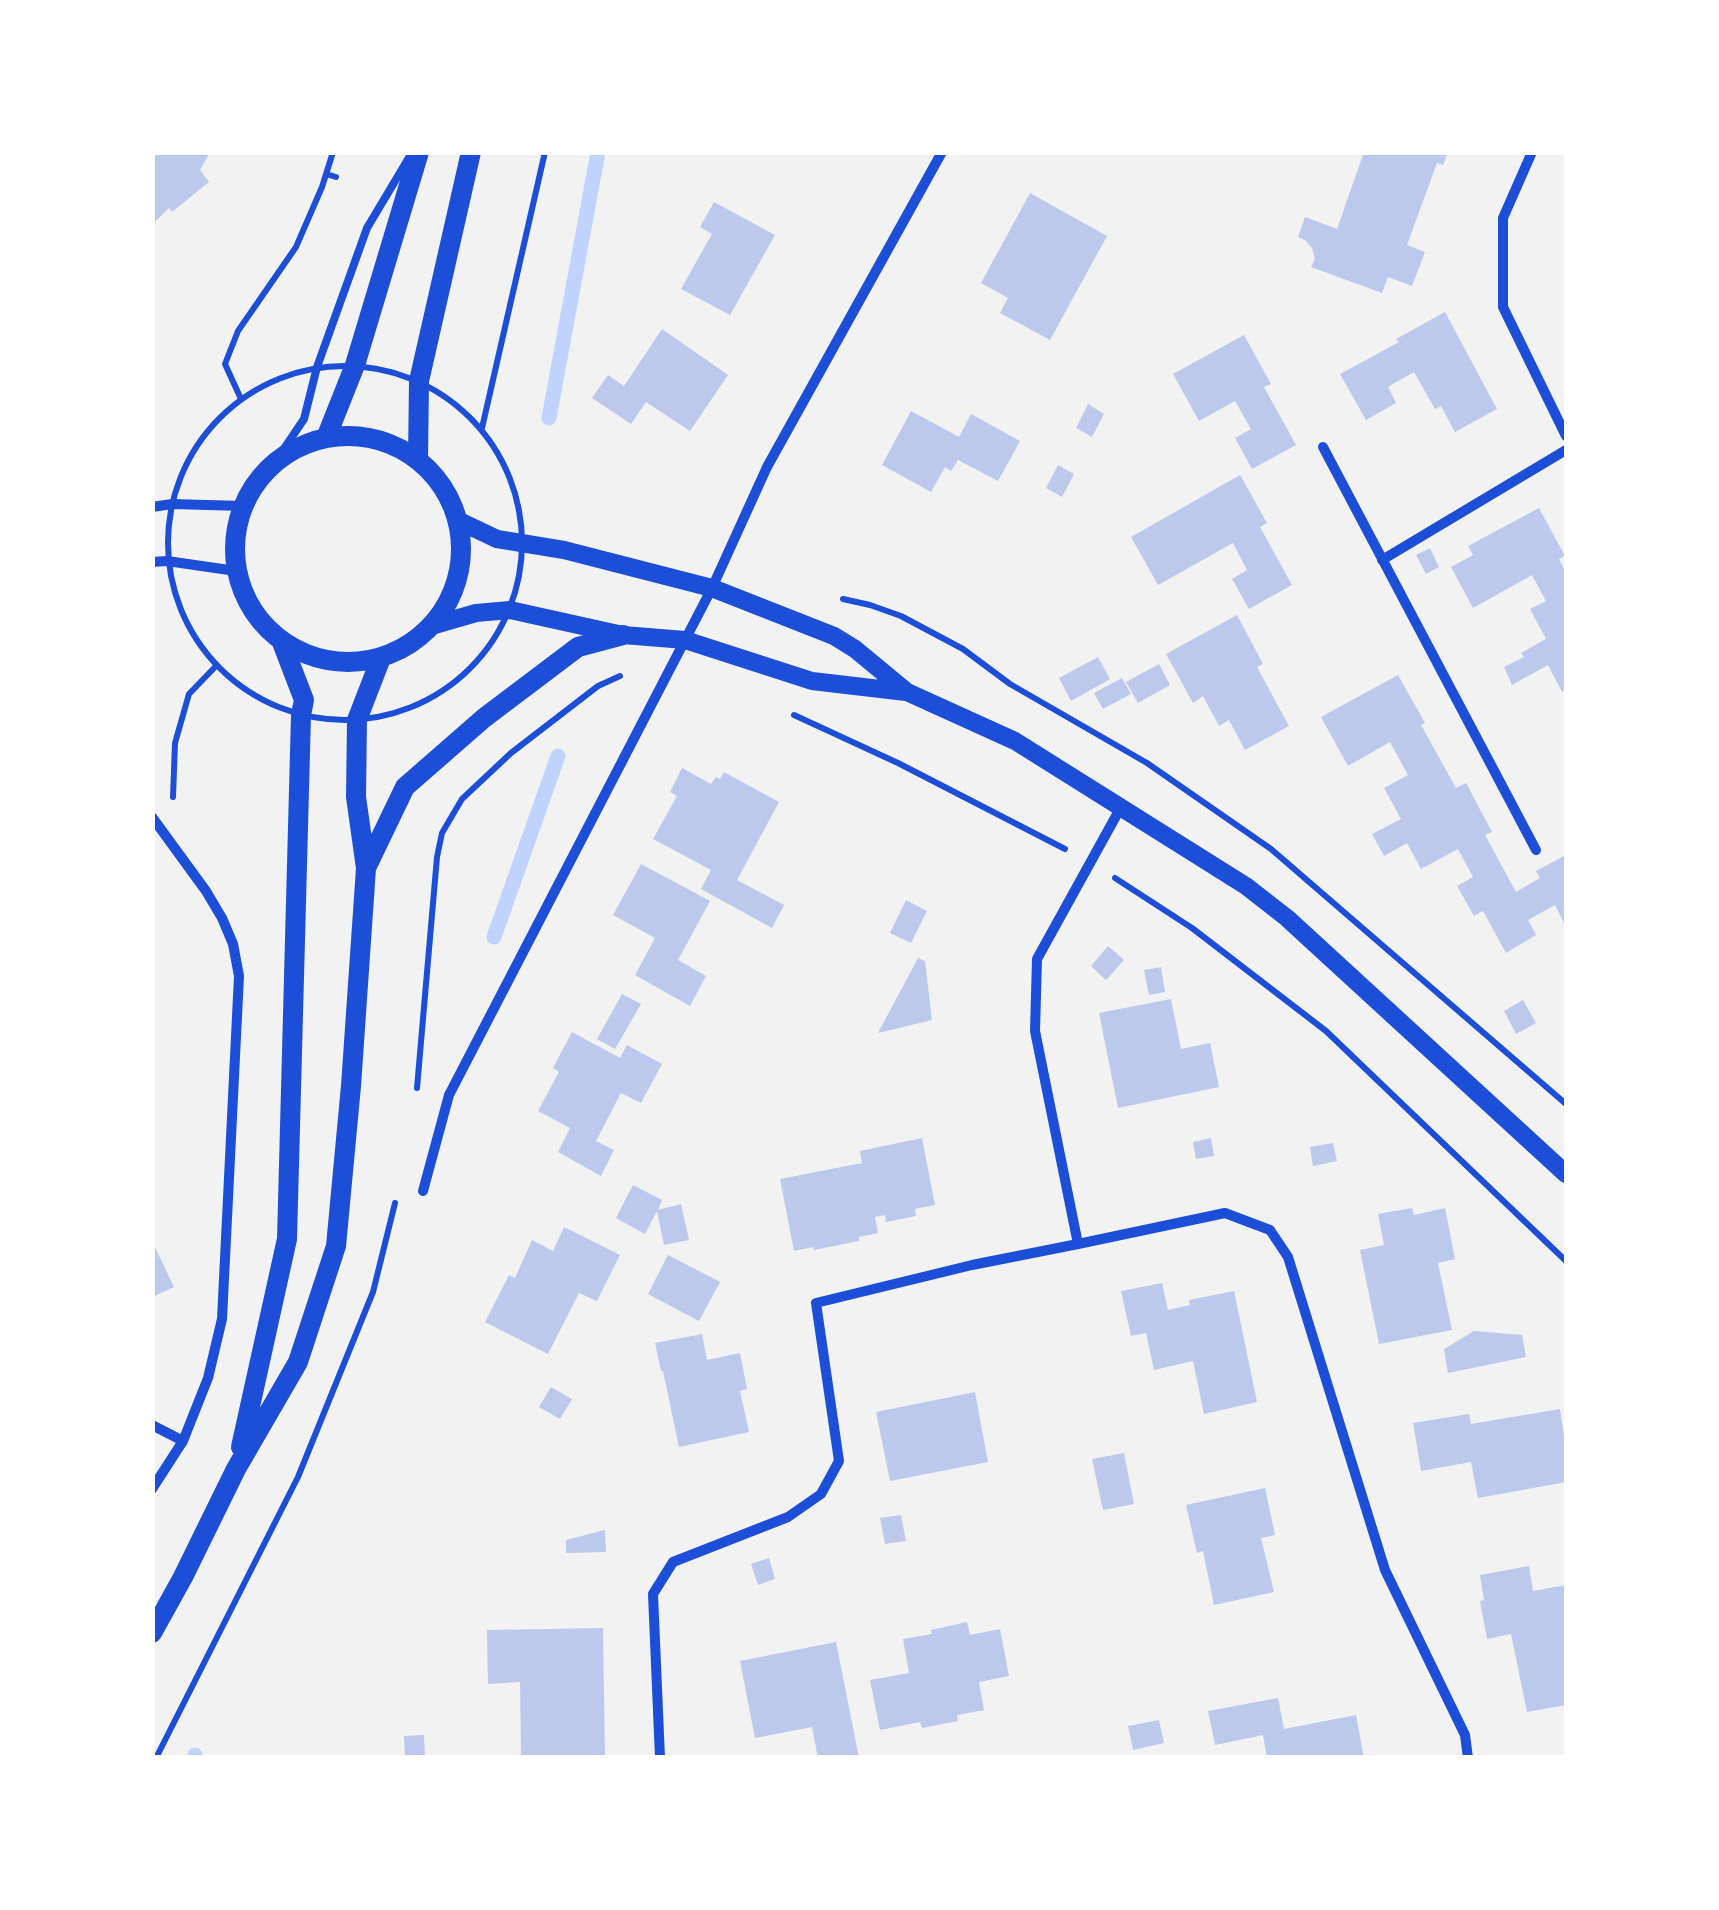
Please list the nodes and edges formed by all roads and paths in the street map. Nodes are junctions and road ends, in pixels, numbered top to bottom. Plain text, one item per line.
1 (333, 152) edge
2 (416, 152) edge
3 (471, 152) edge
4 (545, 152) edge
5 (942, 152) edge
6 (1532, 152) edge
7 (326, 174) junction
8 (336, 177) dead end
9 (1566, 436) edge
10 (326, 438) junction
11 (1322, 447) dead end
12 (1566, 450) edge
13 (418, 460) junction
14 (276, 462) junction
15 (518, 501) dead end
16 (172, 504) junction
17 (244, 506) junction
18 (152, 507) edge
19 (458, 521) junction
20 (1382, 560) junction
21 (152, 562) edge
22 (236, 572) junction
23 (712, 588) junction
24 (431, 626) junction
25 (623, 635) junction
26 (281, 640) junction
27 (686, 640) junction
28 (380, 658) junction
29 (216, 666) dead end
30 (669, 673) junction
31 (907, 692) junction
32 (781, 708) dead end
33 (511, 754) dead end
34 (1121, 806) junction
35 (152, 816) edge
36 (1536, 850) dead end
37 (183, 861) junction
38 (1092, 863) junction
39 (366, 868) junction
40 (1248, 958) dead end
41 (1242, 966) junction
42 (1566, 1174) edge
43 (424, 1191) dead end
44 (1078, 1244) junction
45 (1566, 1261) edge
46 (152, 1426) edge
47 (183, 1440) junction
48 (236, 1469) junction
49 (152, 1489) edge
50 (152, 1633) edge
51 (660, 1758) edge
52 (1468, 1758) edge

1 - 7 path
2 - 10 main road
2 - 14 lane
3 - 13 main road
4 - 15 path
5 - 23 street
6 - 9 street
7 - 8 path
7 - 16 path
10 - 13 main road
10 - 14 main road
11 - 20 street
12 - 20 street
13 - 19 main road
14 - 17 main road
16 - 17 street
16 - 18 street
17 - 22 main road
19 - 23 street
19 - 24 main road
20 - 36 street
21 - 22 street
22 - 26 main road
23 - 27 street
23 - 31 street
24 - 25 street
24 - 28 main road
25 - 27 street
25 - 39 main road
26 - 28 main road
26 - 48 main road
27 - 30 street
27 - 31 street
28 - 39 main road
29 - 37 path
30 - 33 path
30 - 43 street
31 - 34 street
32 - 38 path
34 - 38 street
34 - 42 street
35 - 37 street
37 - 47 street
38 - 41 path
38 - 44 street
39 - 48 main road
40 - 41 path
41 - 45 path
44 - 51 street
44 - 52 street
46 - 47 street
47 - 49 street
48 - 50 main road

